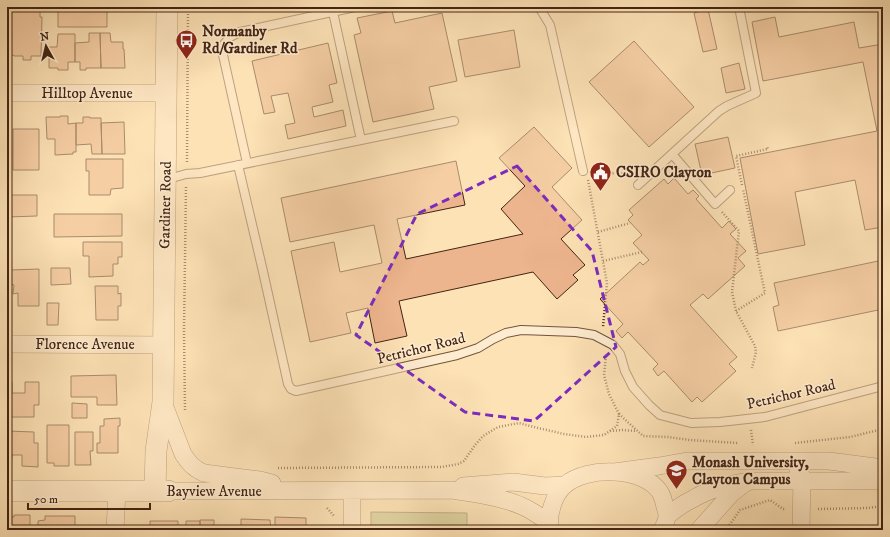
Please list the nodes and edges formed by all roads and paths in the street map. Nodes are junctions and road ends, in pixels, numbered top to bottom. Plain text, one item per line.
1 (167, 7) edge
2 (188, 7) edge
3 (355, 7) edge
4 (539, 7) edge
5 (739, 7) edge
6 (333, 12) junction
7 (7, 92) edge
8 (167, 93) junction
9 (454, 120) dead end
10 (187, 135) dead end
11 (361, 140) junction
12 (767, 147) dead end
13 (672, 154) junction
14 (247, 163) junction
15 (238, 165) junction
16 (583, 171) joint
17 (588, 179) junction
18 (165, 180) junction
19 (638, 185) joint
20 (730, 190) dead end
21 (715, 204) junction
22 (630, 223) dead end
23 (598, 232) junction
24 (642, 252) dead end
25 (603, 260) junction
26 (736, 311) junction
27 (602, 339) junction
28 (7, 344) edge
29 (163, 344) junction
30 (752, 368) dead end
31 (883, 386) edge
32 (162, 402) junction
33 (619, 414) dead end
34 (883, 429) edge
35 (637, 431) junction
36 (609, 432) dead end
37 (745, 443) dead end
38 (793, 443) dead end
39 (753, 444) dead end
40 (759, 444) dead end
41 (793, 462) junction
42 (883, 468) edge
43 (614, 472) junction
44 (747, 481) junction
45 (802, 481) junction
46 (883, 481) edge
47 (565, 485) junction
48 (397, 490) junction
49 (7, 491) edge
50 (112, 491) junction
51 (162, 491) junction
52 (305, 491) junction
53 (352, 491) junction
54 (327, 508) dead end
55 (336, 518) dead end
56 (668, 523) edge
57 (548, 527) edge
58 (801, 529) edge
59 (107, 530) edge
60 (115, 530) edge
61 (352, 530) edge
62 (699, 530) edge

1 - 8 street, Gardiner Road
2 - 10 path
3 - 6 lane
4 - 16 lane
5 - 13 lane
6 - 11 lane
6 - 14 lane
7 - 8 street, Hilltop Avenue
8 - 18 street, Gardiner Road
9 - 11 lane
11 - 14 lane
12 - 26 path
13 - 19 lane
13 - 21 lane
14 - 15 lane
15 - 18 lane
15 - 27 lane, Petrichor Road
16 - 17 path
17 - 19 path
17 - 23 path
18 - 29 street, Gardiner Road
20 - 21 lane
21 - 26 path
22 - 23 path
23 - 25 path
24 - 25 path
25 - 27 path
26 - 30 path
27 - 31 lane, Petrichor Road
28 - 29 street, Florence Avenue
29 - 32 street, Gardiner Road
32 - 51 street, Gardiner Road
32 - 52 street, Gardiner Road
33 - 35 path
34 - 38 path
35 - 36 path
35 - 37 path
39 - 40 path
41 - 42 street
41 - 43 street
41 - 45 street
43 - 47 street
43 - 56 street
44 - 45 street
44 - 56 street
44 - 62 street
45 - 46 street
45 - 58 street
47 - 48 street, Bayview Avenue
47 - 57 street
48 - 53 street, Bayview Avenue
48 - 57 street, Bayview Avenue
49 - 50 street, Bayview Avenue
50 - 51 street, Bayview Avenue
50 - 59 street
50 - 60 street
51 - 52 street, Bayview Avenue
52 - 53 street, Bayview Avenue
53 - 61 street
54 - 55 path

